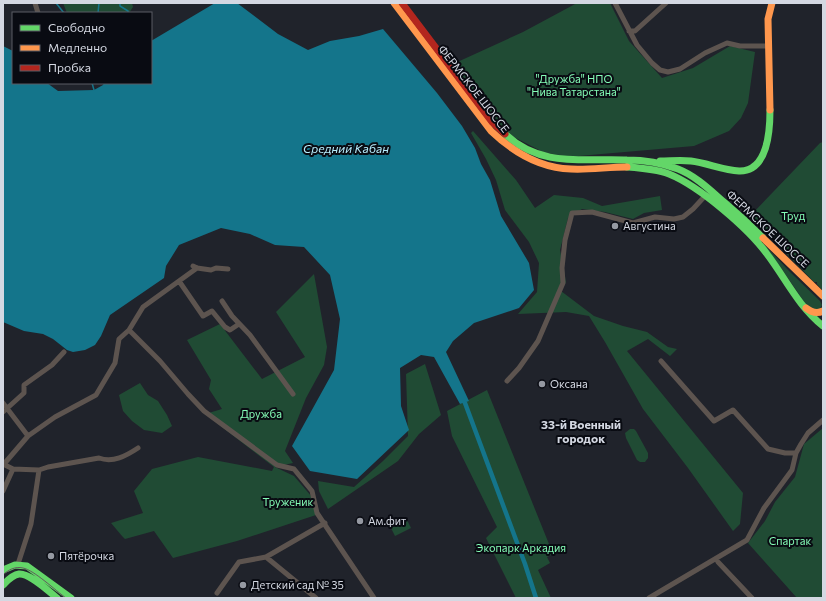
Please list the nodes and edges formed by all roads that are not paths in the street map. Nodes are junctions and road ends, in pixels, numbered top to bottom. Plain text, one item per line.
1 (394, 3) edge
2 (402, 3) edge
3 (615, 3) edge
4 (666, 3) edge
5 (772, 3) edge
6 (629, 31) junction
7 (769, 46) junction
8 (654, 162) junction
9 (695, 162) junction
10 (696, 179) junction
11 (705, 196) junction
12 (719, 198) junction
13 (228, 269) dead end
14 (179, 281) junction
15 (823, 296) edge
16 (222, 301) dead end
17 (797, 302) junction
18 (823, 312) edge
19 (239, 324) junction
20 (823, 326) edge
21 (129, 330) junction
22 (64, 352) dead end
23 (661, 361) dead end
24 (507, 381) dead end
25 (293, 394) dead end
26 (3, 403) edge
27 (7, 408) junction
28 (3, 412) edge
29 (823, 420) edge
30 (28, 436) junction
31 (138, 448) dead end
32 (796, 453) junction
33 (4, 464) edge
34 (14, 469) junction
35 (39, 470) junction
36 (3, 491) edge
37 (325, 523) junction
38 (266, 557) junction
39 (718, 562) dead end
40 (18, 564) junction
41 (3, 570) edge
42 (3, 585) edge
43 (217, 593) dead end
44 (57, 598) edge
45 (71, 598) edge
46 (316, 598) edge
47 (374, 598) edge
48 (649, 598) edge
49 (752, 598) edge

1 - 11 main road, ФЕРМСКОЕ ШОССЕ
2 - 8 main road, ФЕРМСКОЕ ШОССЕ
3 - 6 street
4 - 6 street
5 - 7 main road
6 - 7 street
7 - 9 main road
8 - 9 main road
8 - 10 main road, ФЕРМСКОЕ ШОССЕ
9 - 10 main road, ФЕРМСКОЕ ШОССЕ
10 - 12 main road, ФЕРМСКОЕ ШОССЕ
11 - 12 street
11 - 17 main road, ФЕРМСКОЕ ШОССЕ
11 - 24 street
12 - 15 main road, ФЕРМСКОЕ ШОССЕ
13 - 14 street
14 - 19 street
14 - 21 street
16 - 19 street
17 - 18 main road
17 - 20 main road, ФЕРМСКОЕ ШОССЕ
19 - 25 street
21 - 30 street
21 - 37 street
22 - 27 street
23 - 32 street
26 - 27 street
27 - 28 street
27 - 30 street
29 - 32 street
30 - 33 street
31 - 35 street
32 - 48 street
33 - 34 street
34 - 35 street
34 - 36 street
35 - 40 street
37 - 38 street
37 - 47 street
38 - 43 street
38 - 46 street
39 - 49 street
40 - 41 main road
40 - 45 main road
42 - 44 main road

